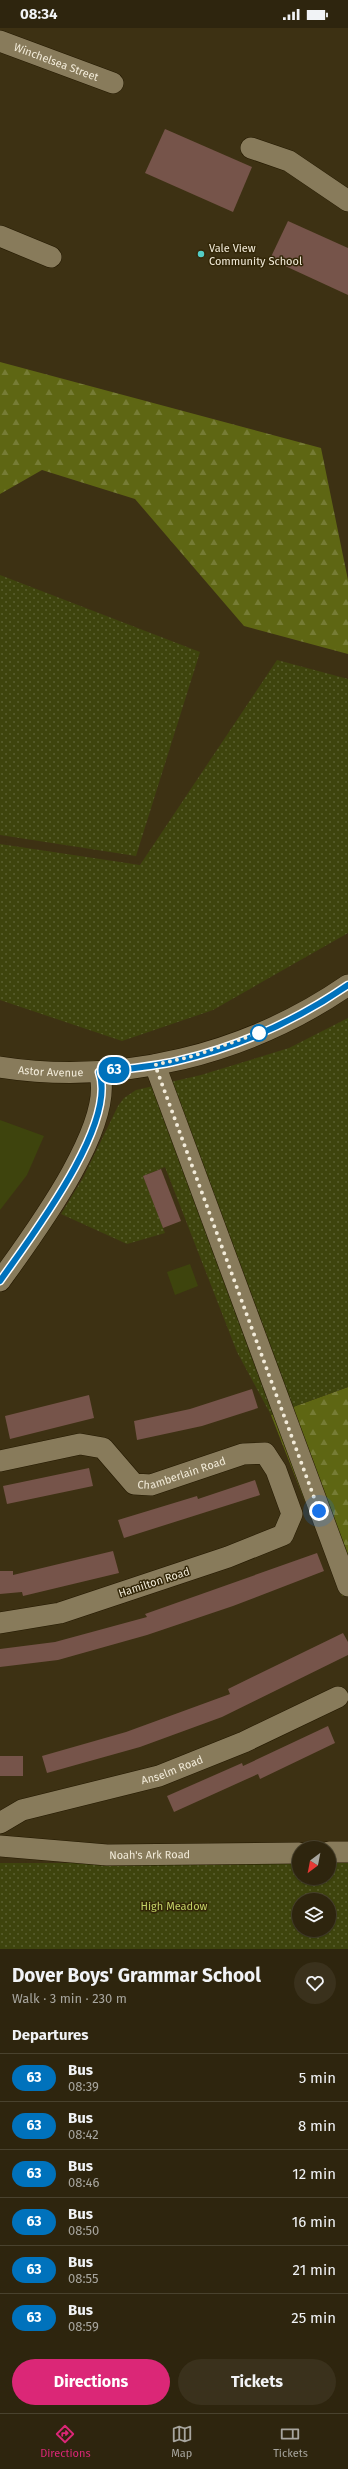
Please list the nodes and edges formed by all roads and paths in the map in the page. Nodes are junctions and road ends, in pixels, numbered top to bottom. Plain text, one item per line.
1 (0, 40) edge
2 (112, 83) dead end
3 (252, 148) dead end
4 (348, 201) edge
5 (0, 236) edge
6 (51, 257) dead end
7 (348, 985) edge
8 (155, 1065) junction
9 (0, 1067) edge
10 (99, 1072) junction
11 (0, 1281) edge
12 (0, 1461) edge
13 (292, 1514) joint
14 (348, 1586) edge
15 (0, 1623) edge
16 (338, 1697) dead end
17 (0, 1822) edge
18 (0, 1846) edge
19 (336, 1852) edge
20 (348, 1852) edge
21 (292, 1853) edge

1 - 2 street, Winchelsea Street
3 - 4 street
5 - 6 street
7 - 8 street, Astor Avenue
8 - 10 street, Astor Avenue
8 - 14 street
9 - 10 street, Astor Avenue
10 - 11 street
12 - 13 street, Chamberlain Road
13 - 15 street, Hamilton Road
16 - 17 street, Anselm Road
18 - 21 street, Noah's Ark Road
19 - 20 street

